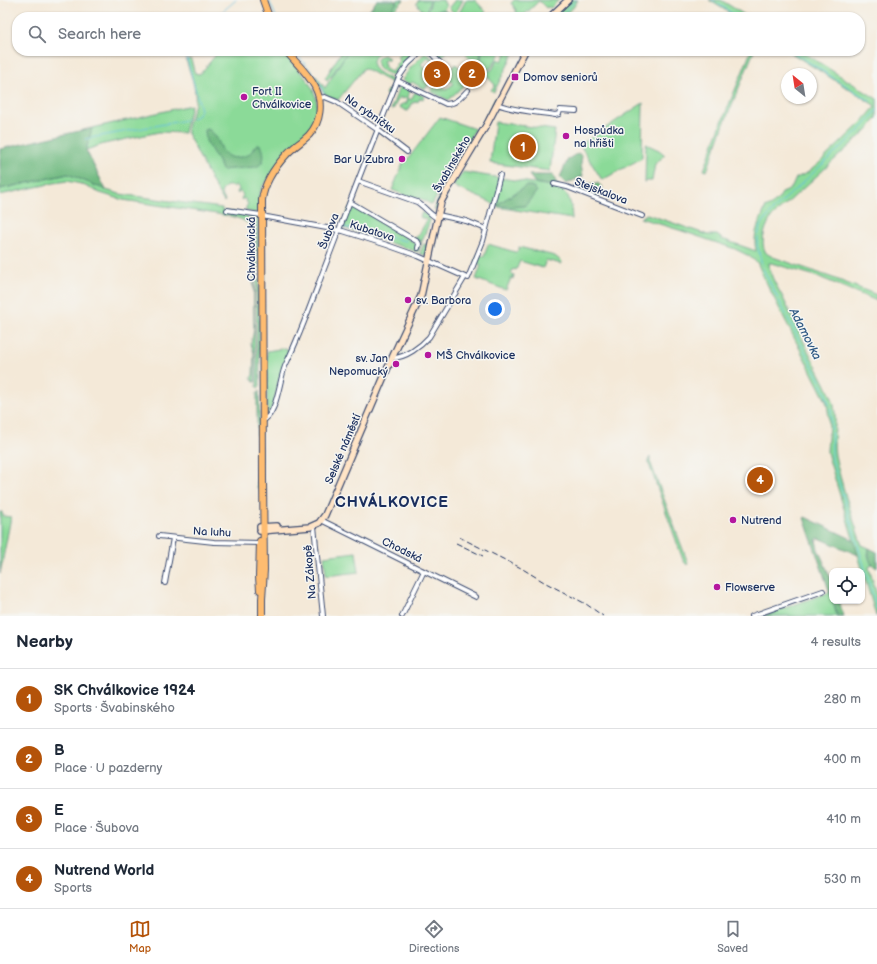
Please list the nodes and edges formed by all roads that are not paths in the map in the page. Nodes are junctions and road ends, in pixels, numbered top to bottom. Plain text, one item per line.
1 (263, 0) edge
2 (568, 0) edge
3 (267, 12) edge
4 (555, 12) edge
5 (290, 56) edge
6 (417, 56) edge
7 (434, 56) edge
8 (522, 56) edge
9 (445, 68) dead end
10 (398, 81) junction
11 (468, 90) dead end
12 (319, 98) junction
13 (497, 104) junction
14 (576, 111) dead end
15 (378, 130) junction
16 (407, 152) dead end
17 (500, 175) dead end
18 (358, 181) junction
19 (554, 184) dead end
20 (350, 202) junction
21 (227, 210) dead end
22 (261, 215) junction
23 (642, 216) dead end
24 (438, 217) junction
25 (486, 229) junction
26 (339, 230) junction
27 (418, 248) dead end
28 (428, 261) junction
29 (467, 278) junction
30 (392, 358) junction
31 (262, 421) junction
32 (321, 520) junction
33 (314, 526) junction
34 (262, 529) junction
35 (159, 536) dead end
36 (173, 538) junction
37 (262, 544) junction
38 (424, 571) junction
39 (165, 583) dead end
40 (823, 591) dead end
41 (476, 597) dead end
42 (262, 616) edge
43 (323, 616) edge
44 (402, 616) edge
45 (752, 616) edge

1 - 3 main road
2 - 4 street
5 - 12 main road, Chválkovická
6 - 10 street, Šubova
7 - 9 street
8 - 13 street, Švabinského
10 - 11 street
10 - 15 street, Šubova
12 - 15 street, Na rybníčku
12 - 22 main road, Chválkovická
13 - 14 street
13 - 24 street, Švabinského
15 - 16 street, Na rybníčku
15 - 18 street, Šubova
17 - 25 street
18 - 20 street, Šubova
18 - 24 street
19 - 23 street, Stejskalova
20 - 26 street, Šubova
20 - 27 street, Kubatova
21 - 22 street, Kubatova
22 - 26 street, Kubatova
22 - 31 main road, Chválkovická
24 - 25 street
24 - 28 street, Švabinského
25 - 29 street
26 - 28 street, Kubatova
26 - 31 street, Šubova
28 - 29 street, Kubatova
28 - 30 street, Selské náměstí
29 - 30 street
30 - 32 street, Selské náměstí
31 - 34 main road, Chválkovická
32 - 33 street, Selské náměstí
32 - 38 street, Chodská
33 - 34 street
33 - 43 street, Na Zákopě
34 - 37 main road, Chválkovická
35 - 36 street, Na luhu
36 - 37 street, Na luhu
36 - 39 street
37 - 42 main road, Chválkovická
38 - 41 street, Chodská
38 - 44 street
40 - 45 street

